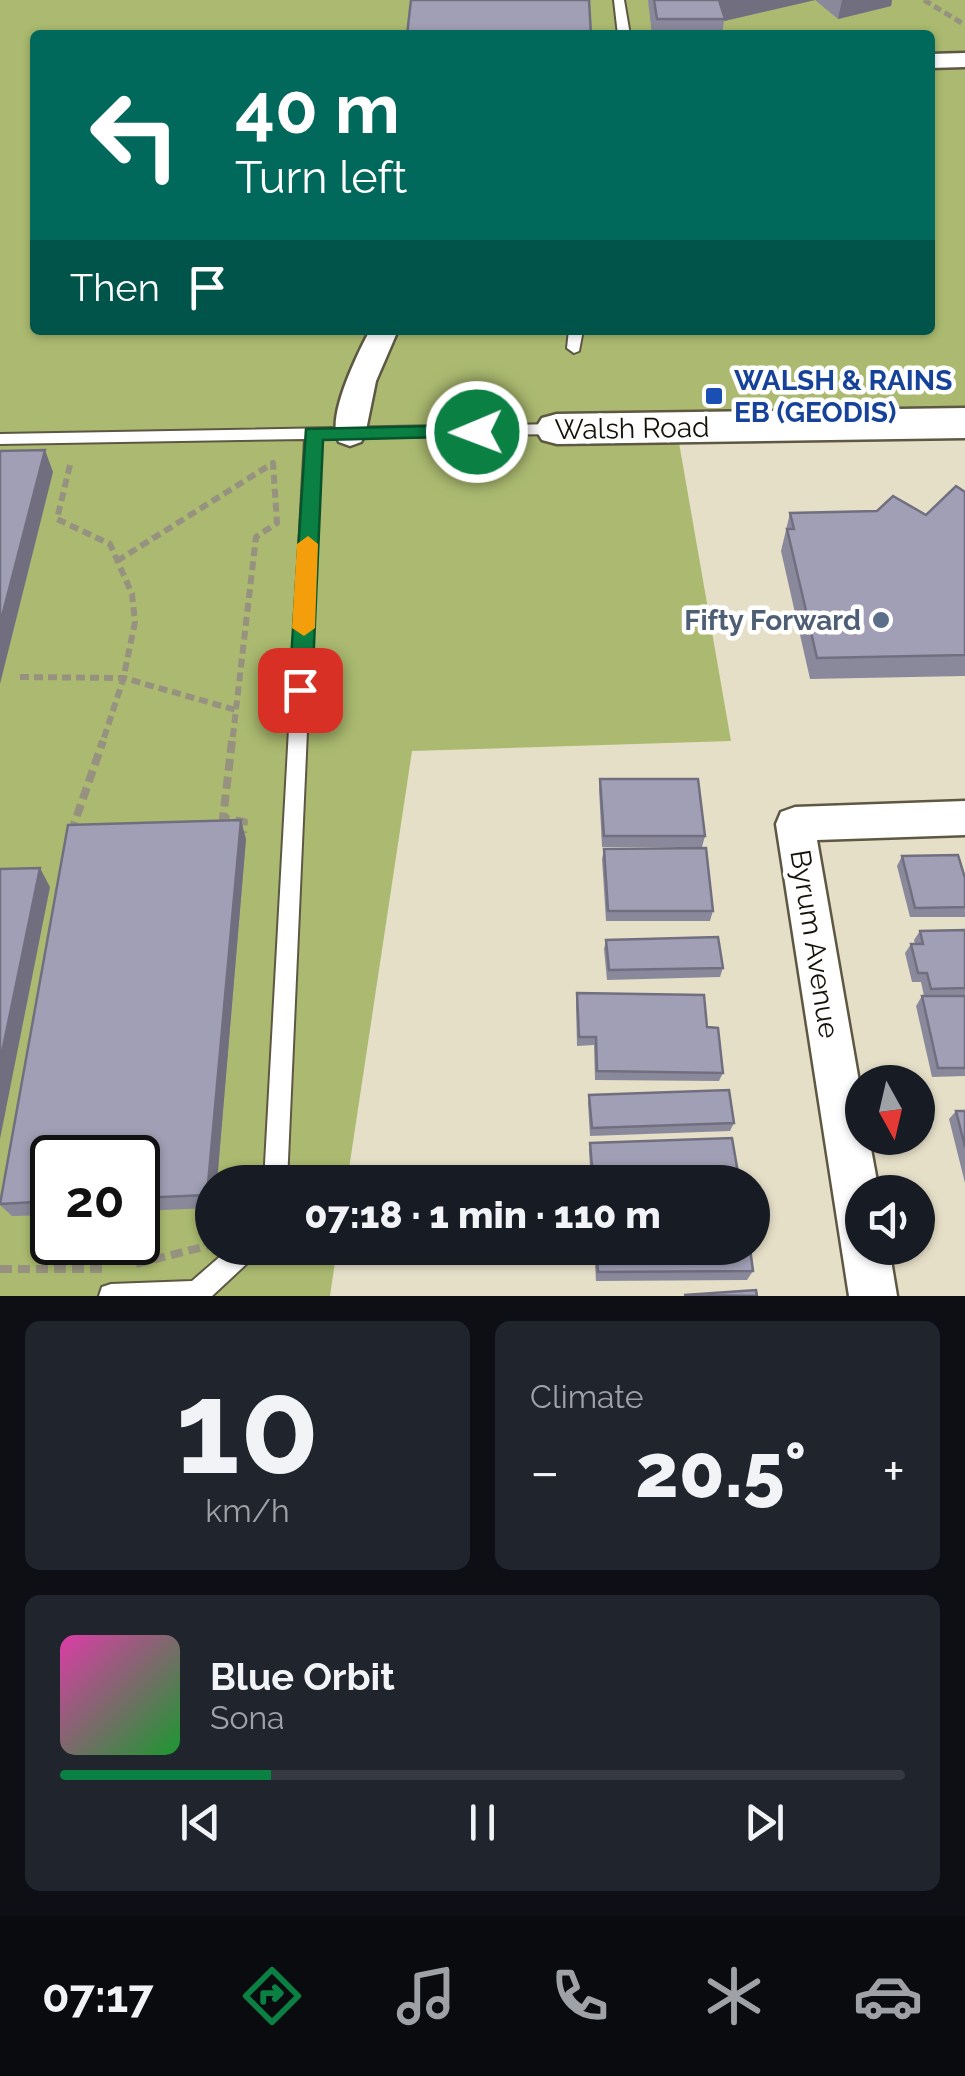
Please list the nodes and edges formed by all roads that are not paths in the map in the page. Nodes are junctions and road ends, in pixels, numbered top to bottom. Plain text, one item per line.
1 (619, 0) edge
2 (623, 30) edge
3 (965, 60) edge
4 (935, 61) edge
5 (381, 335) edge
6 (575, 335) edge
7 (574, 348) dead end
8 (965, 423) edge
9 (557, 429) joint
10 (314, 434) junction
11 (350, 435) junction
12 (0, 439) edge
13 (965, 818) edge
14 (276, 1165) edge
15 (853, 1175) edge
16 (228, 1265) edge
17 (868, 1265) edge
18 (111, 1296) edge
19 (121, 1296) edge
20 (873, 1296) edge

1 - 2 lane
3 - 4 street
5 - 11 street
6 - 7 lane
8 - 9 main road, Walsh Road
9 - 11 lane, Walsh Road
10 - 11 lane, Walsh Road
10 - 12 lane, Walsh Road
10 - 14 lane
13 - 15 street, Byrum Avenue
16 - 19 lane
17 - 20 street
18 - 19 lane

